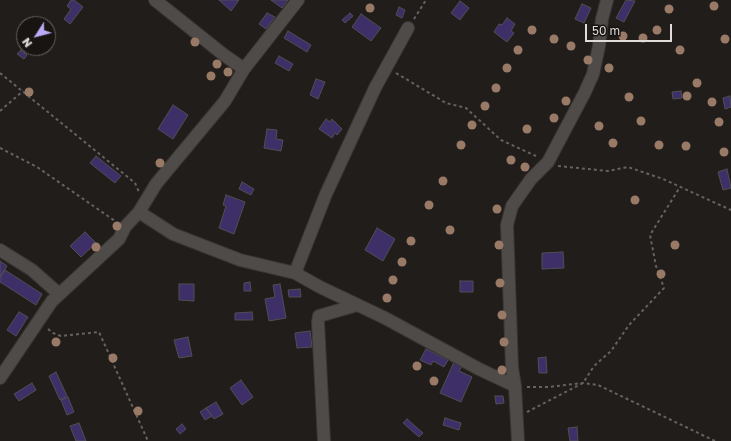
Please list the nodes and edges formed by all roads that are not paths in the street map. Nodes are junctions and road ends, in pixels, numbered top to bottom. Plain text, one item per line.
1 (155, 0) edge
2 (298, 0) edge
3 (606, 0) edge
4 (408, 28) road end
5 (244, 69) junction
6 (142, 208) junction
7 (0, 250) edge
8 (295, 273) junction
9 (58, 293) junction
10 (357, 305) junction
11 (0, 378) edge
12 (515, 386) junction
13 (324, 441) edge
14 (518, 441) edge

1 - 5 street
2 - 5 street
3 - 12 street
4 - 8 street
5 - 6 street
6 - 8 street
6 - 9 street
7 - 9 street
8 - 10 street
9 - 11 street
10 - 12 street
10 - 13 street
12 - 14 street

